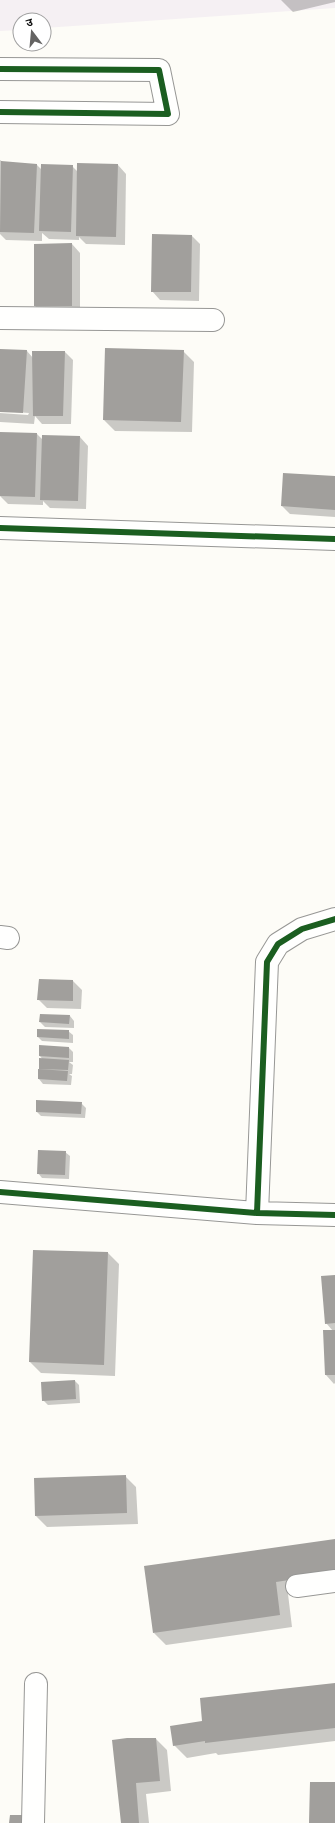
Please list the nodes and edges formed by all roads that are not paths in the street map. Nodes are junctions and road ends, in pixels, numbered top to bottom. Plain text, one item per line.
1 (0, 69) edge
2 (0, 112) edge
3 (0, 318) edge
4 (213, 320) dead end
5 (0, 528) edge
6 (335, 539) edge
7 (335, 919) edge
8 (0, 1192) edge
9 (257, 1213) junction
10 (335, 1215) edge
11 (335, 1581) edge
12 (298, 1586) dead end
13 (36, 1684) dead end
14 (34, 1823) edge

1 - 2 street
3 - 4 street
5 - 6 street
7 - 9 street
8 - 9 street
9 - 10 street
11 - 12 street
13 - 14 street

